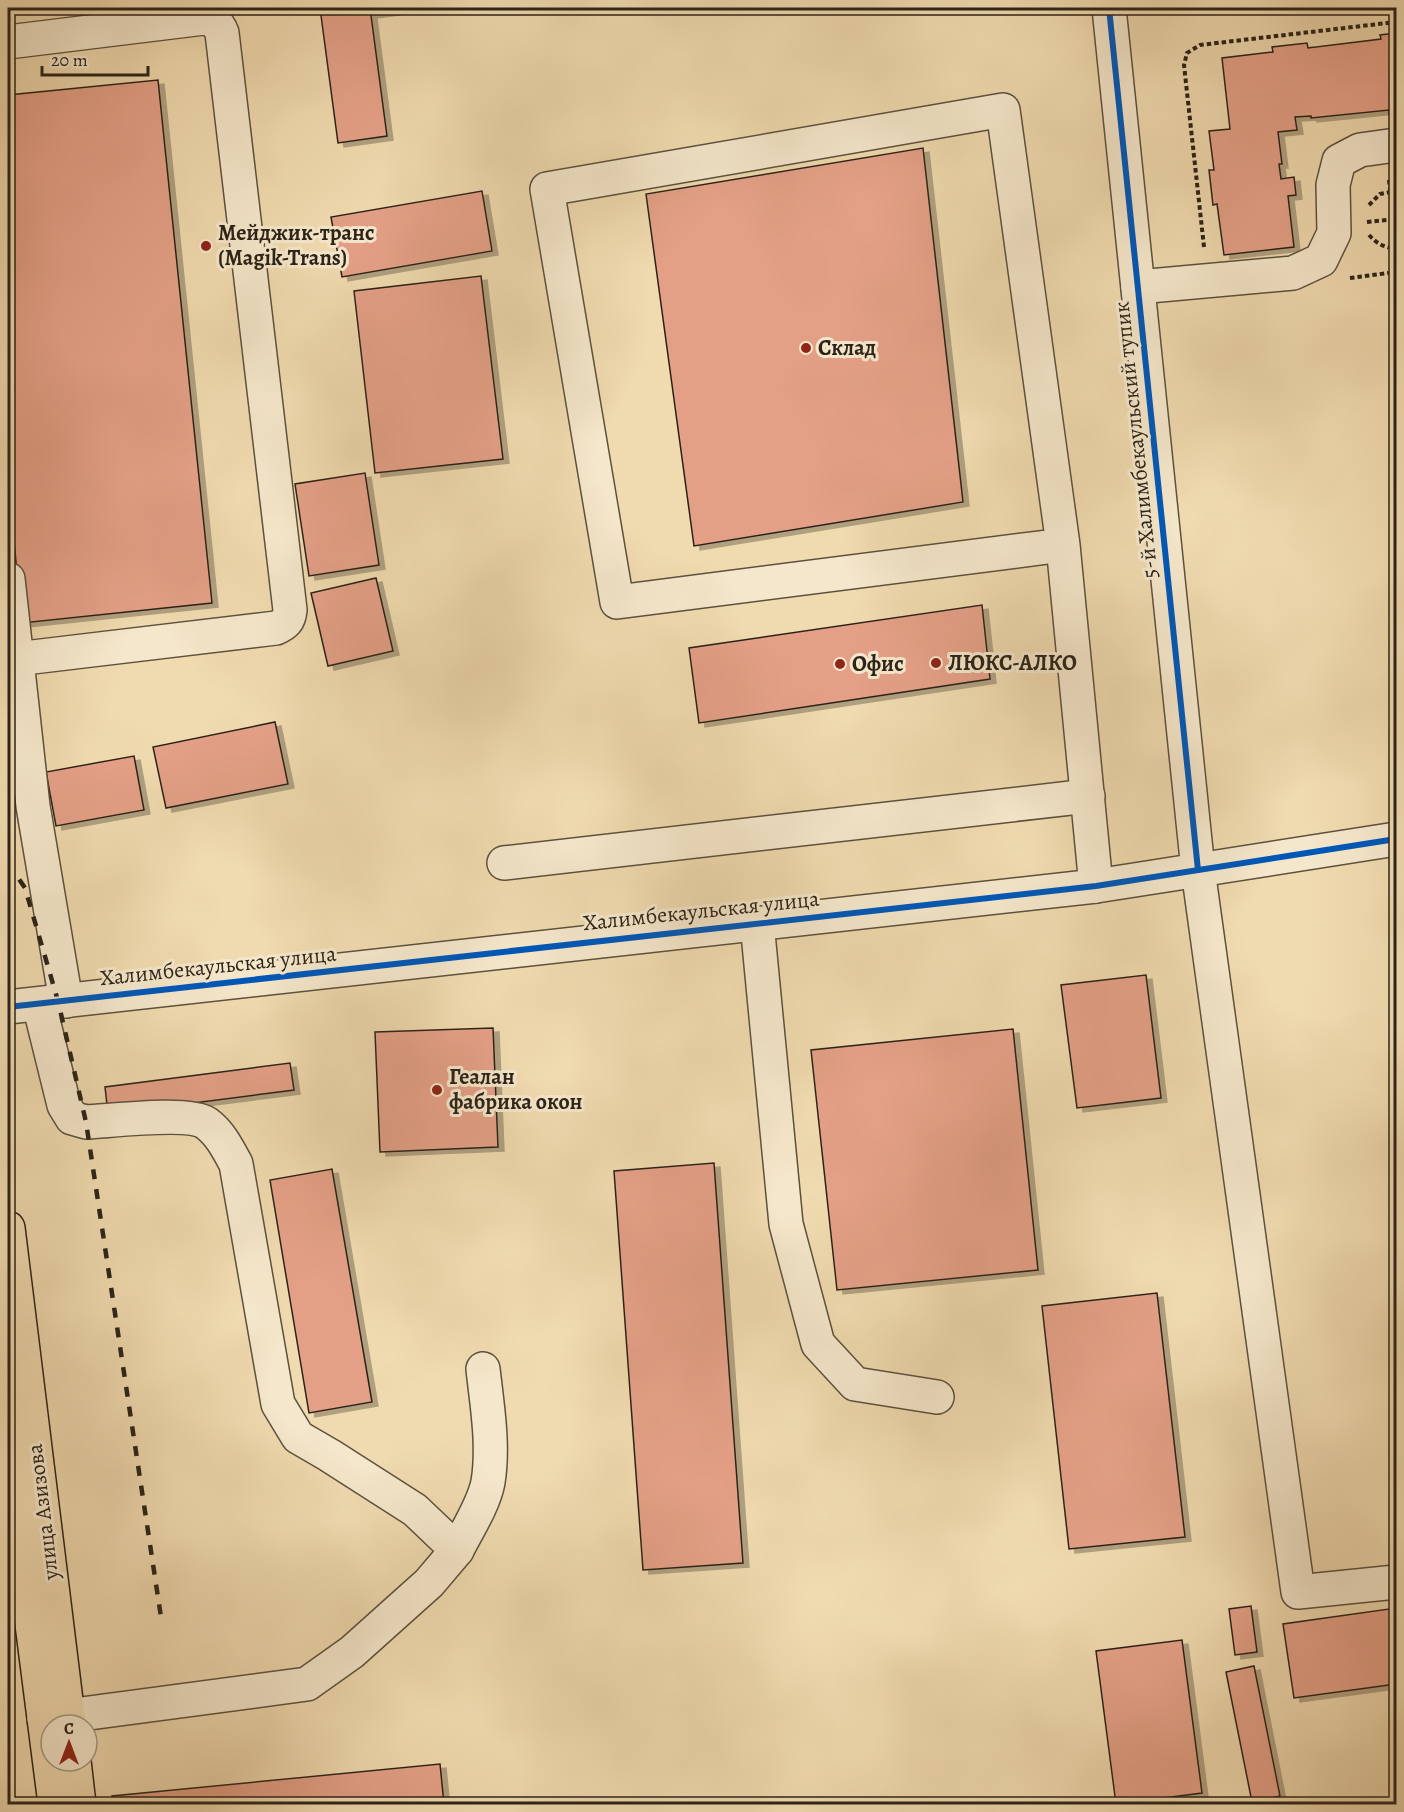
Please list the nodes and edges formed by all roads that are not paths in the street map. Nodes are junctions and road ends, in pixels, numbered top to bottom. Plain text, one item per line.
1 (1109, 8) edge
2 (8, 42) edge
3 (1390, 146) edge
4 (1138, 287) junction
5 (1063, 545) junction
6 (8, 579) edge
7 (16, 659) junction
8 (1089, 796) junction
9 (1396, 839) edge
10 (504, 863) dead end
11 (1198, 870) junction
12 (1096, 886) junction
13 (757, 922) junction
14 (37, 1004) edge
15 (8, 1228) edge
16 (483, 1369) dead end
17 (937, 1396) dead end
18 (8, 1436) edge
19 (457, 1550) junction
20 (1396, 1582) edge
21 (60, 1713) edge
22 (60, 1713) edge
23 (99, 1714) edge
24 (57, 1773) edge
25 (75, 1773) edge
26 (55, 1804) edge
27 (79, 1804) edge

1 - 4 street, 5-й Халимбекаульский тупик
2 - 7 street
3 - 4 street
4 - 11 street, 5-й Халимбекаульский тупик
5 - 5 street
5 - 8 street
6 - 7 street
7 - 14 street
8 - 10 street
8 - 12 street
9 - 11 street, Халимбекаульская улица
11 - 12 street, Халимбекаульская улица
11 - 20 street, 5-й Халимбекаульский тупик
12 - 13 street, Халимбекаульская улица
13 - 14 street, Халимбекаульская улица
13 - 17 street
14 - 19 street
15 - 21 main road, улица Азизова
16 - 19 street
18 - 22 main road, улица Азизова
19 - 23 street
24 - 26 main road, улица Азизова
25 - 27 main road

